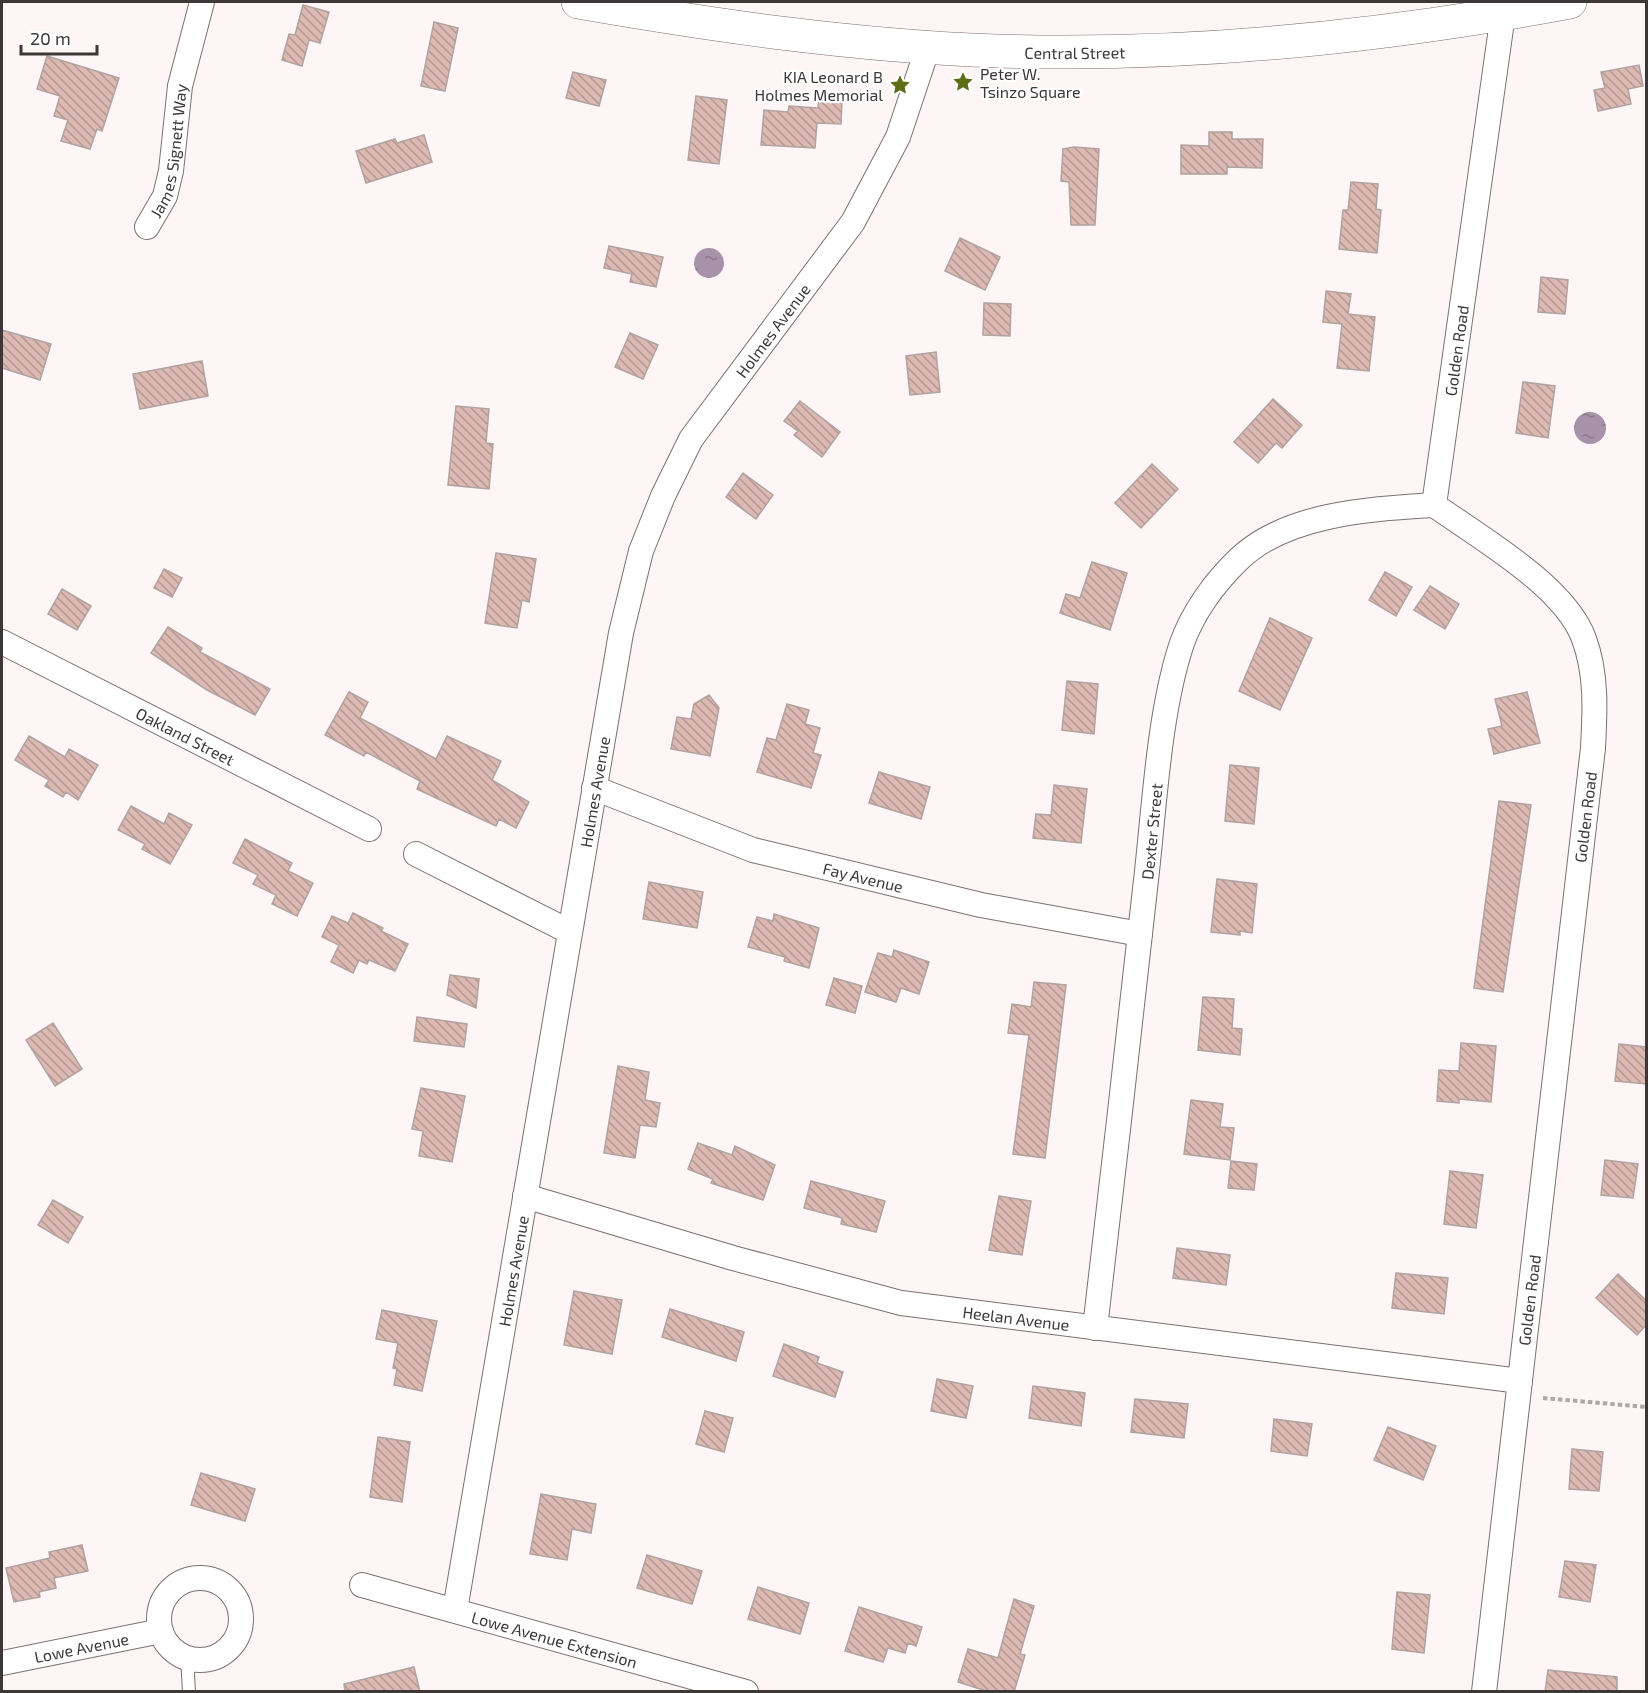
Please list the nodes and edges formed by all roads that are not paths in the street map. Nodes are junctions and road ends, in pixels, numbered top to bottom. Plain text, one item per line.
1 (202, 2) edge
2 (578, 2) edge
3 (1570, 2) edge
4 (1503, 14) junction
5 (928, 47) junction
6 (147, 227) dead end
7 (1434, 505) junction
8 (2, 642) edge
9 (594, 788) junction
10 (369, 830) dead end
11 (416, 854) dead end
12 (570, 932) junction
13 (1140, 934) junction
14 (525, 1196) junction
15 (1095, 1328) junction
16 (1519, 1388) junction
17 (362, 1585) dead end
18 (455, 1610) junction
19 (161, 1631) junction
20 (187, 1658) junction
21 (2, 1664) edge
22 (189, 1692) edge
23 (746, 1692) edge
24 (1484, 1692) edge

1 - 6 street, James Signett Way
2 - 5 main road, Central Street
3 - 4 main road, Central Street
4 - 5 main road, Central Street
4 - 7 street, Golden Road
5 - 9 street, Holmes Avenue
7 - 13 street, Dexter Street
7 - 16 street, Golden Road
8 - 10 street, Oakland Street
9 - 12 street, Holmes Avenue
9 - 13 street, Fay Avenue
11 - 12 street
12 - 14 street, Holmes Avenue
13 - 15 street, Dexter Street
14 - 15 street, Heelan Avenue
14 - 18 street, Holmes Avenue
15 - 16 street, Heelan Avenue
16 - 24 street, Golden Road
17 - 18 street, Lowe Avenue Extension
18 - 23 street, Lowe Avenue Extension
19 - 20 street
19 - 20 street
19 - 21 street, Lowe Avenue
20 - 22 lane

